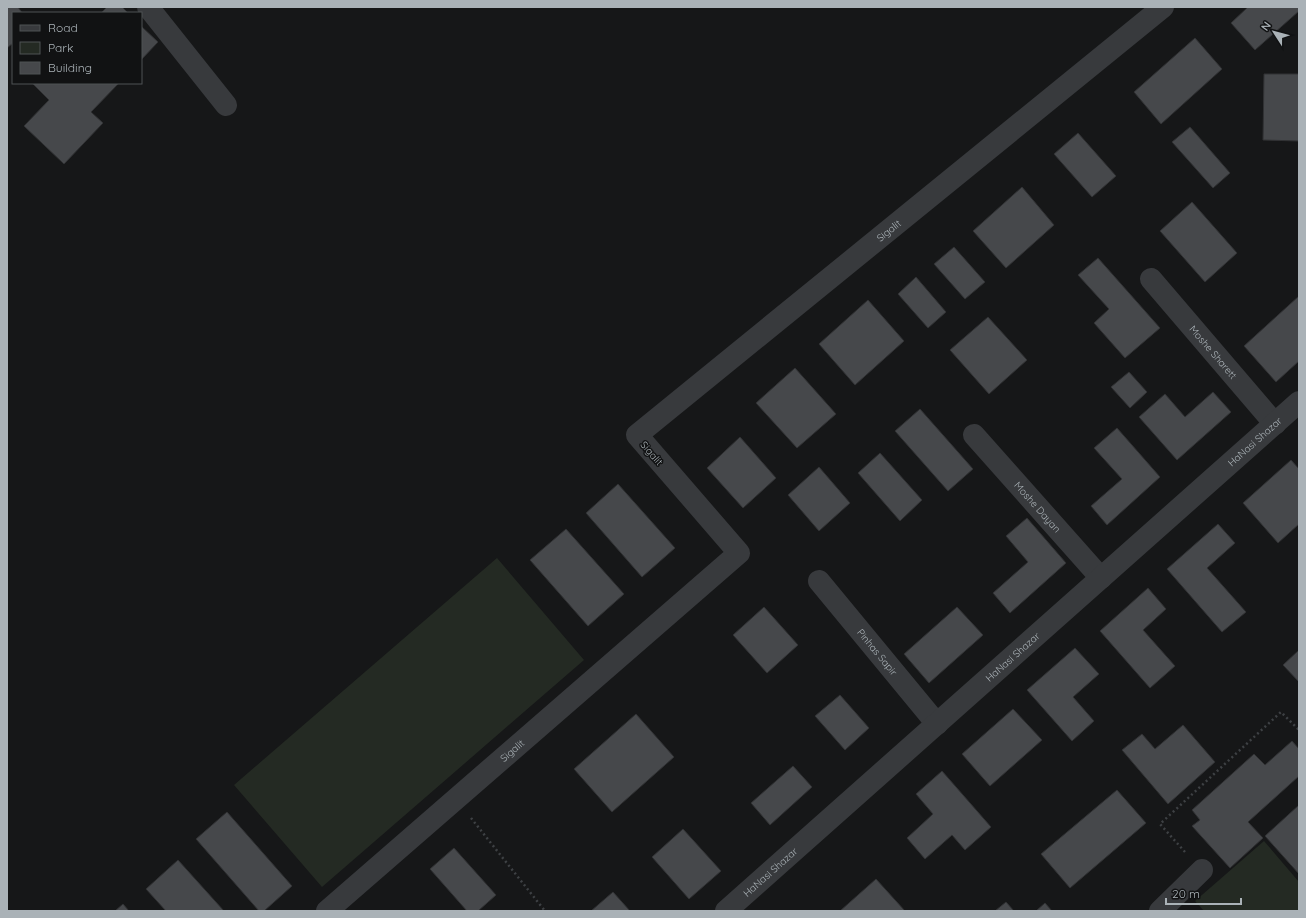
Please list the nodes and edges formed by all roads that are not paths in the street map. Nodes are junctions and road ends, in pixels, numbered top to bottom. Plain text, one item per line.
1 (148, 7) edge
2 (1163, 7) edge
3 (226, 105) dead end
4 (1151, 279) dead end
5 (1299, 402) edge
6 (1275, 424) junction
7 (974, 435) dead end
8 (1101, 578) junction
9 (819, 580) dead end
10 (937, 724) junction
11 (1202, 870) road end
12 (327, 911) edge
13 (726, 911) edge
14 (1160, 911) edge

1 - 3 street
2 - 12 street, Sigalit
4 - 6 street, Moshe Sharett
5 - 6 street, HaNasi Shazar
6 - 8 street, HaNasi Shazar
7 - 8 street, Moshe Dayan
8 - 10 street, HaNasi Shazar
9 - 10 street, Pinhas Sapir
10 - 13 street, HaNasi Shazar
11 - 14 street

